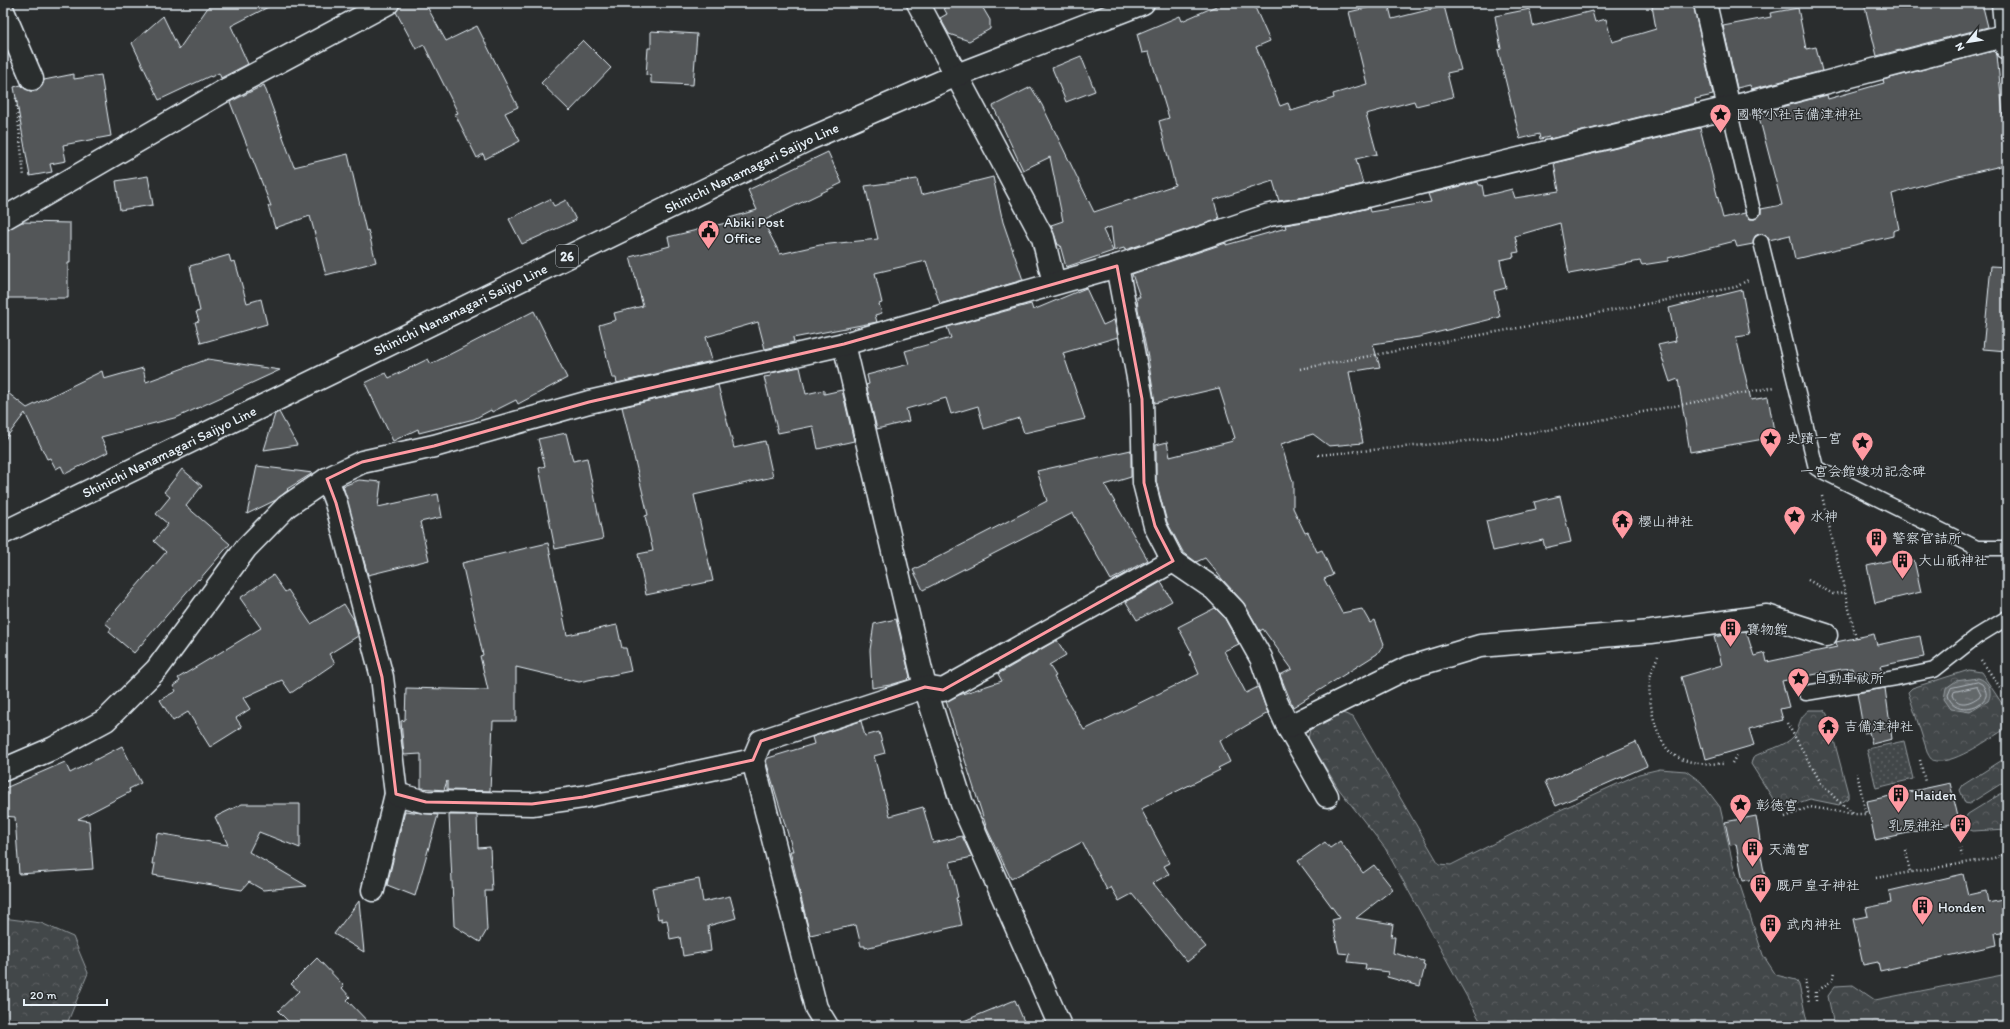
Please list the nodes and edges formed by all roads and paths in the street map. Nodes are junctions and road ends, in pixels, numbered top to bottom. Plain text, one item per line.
1 (388, 3) edge
2 (918, 3) edge
3 (1142, 3) edge
4 (1705, 3) edge
5 (2003, 3) edge
6 (3, 11) edge
7 (2007, 39) edge
8 (958, 75) junction
9 (32, 79) dead end
10 (15, 95) dead end
11 (1729, 108) junction
12 (28, 203) junction
13 (1753, 211) dead end
14 (3, 219) edge
15 (1761, 242) dead end
16 (1117, 266) junction
17 (1767, 269) junction
18 (1054, 284) junction
19 (844, 344) junction
20 (1300, 369) dead end
21 (1795, 383) junction
22 (1318, 455) dead end
23 (1816, 468) junction
24 (327, 479) junction
25 (3, 533) edge
26 (2007, 548) edge
27 (1173, 561) junction
28 (1808, 580) dead end
29 (1846, 592) junction
30 (2007, 618) edge
31 (1673, 629) junction
32 (1826, 635) dead end
33 (1856, 638) dead end
34 (1970, 642) junction
35 (925, 688) junction
36 (1806, 693) dead end
37 (2007, 697) edge
38 (1787, 723) dead end
39 (1288, 727) junction
40 (1738, 753) dead end
41 (753, 760) junction
42 (1920, 760) dead end
43 (1732, 763) dead end
44 (1725, 764) dead end
45 (3, 770) edge
46 (1857, 773) dead end
47 (1925, 782) dead end
48 (396, 794) junction
49 (1327, 796) dead end
50 (1854, 814) junction
51 (1785, 817) dead end
52 (1960, 848) dead end
53 (1906, 850) dead end
54 (2007, 851) edge
55 (2002, 855) junction
56 (1962, 856) dead end
57 (2007, 861) edge
58 (1910, 872) junction
59 (1876, 878) dead end
60 (373, 890) dead end
61 (1835, 972) dead end
62 (1805, 980) dead end
63 (1816, 1000) dead end
64 (1809, 1002) dead end
65 (827, 1026) edge
66 (1060, 1026) edge

1 - 12 street
2 - 8 street
3 - 8 street, Shinichi Nanamagari Saijyo Line / 26
4 - 11 street
5 - 7 street
6 - 9 street
7 - 11 street
8 - 18 street
8 - 25 street, Shinichi Nanamagari Saijyo Line / 26
10 - 12 path
11 - 13 lane
11 - 16 street
12 - 14 street
15 - 17 lane
16 - 18 street
16 - 27 street
17 - 20 path
17 - 21 lane
18 - 19 street
19 - 24 street
19 - 35 street
21 - 22 path
21 - 23 lane
23 - 26 lane
23 - 29 path
24 - 45 street
24 - 48 street
27 - 35 street
27 - 39 street
28 - 29 path
29 - 33 path
30 - 34 lane
31 - 32 street
31 - 39 street
31 - 44 path
34 - 36 lane
34 - 37 path
35 - 41 street
35 - 66 street
38 - 50 path
39 - 49 street
40 - 43 path
41 - 48 street
41 - 65 street
42 - 47 path
46 - 50 path
48 - 60 street
50 - 51 path
52 - 56 path
53 - 58 path
54 - 55 path
55 - 57 path
55 - 58 path
58 - 59 path
61 - 63 path
62 - 64 path

